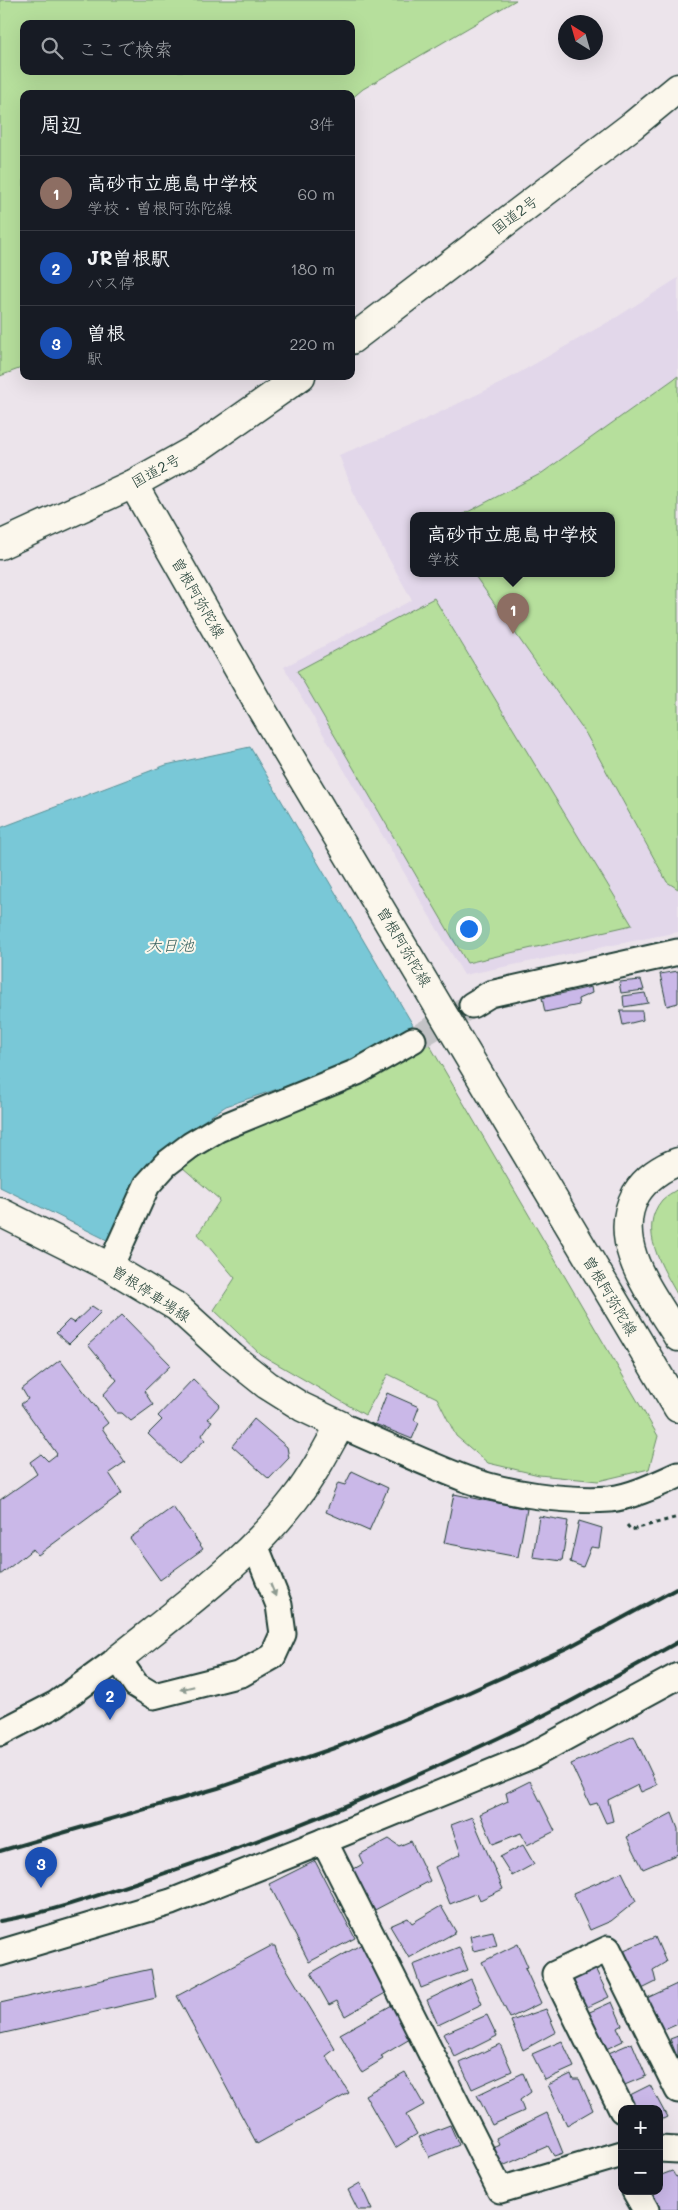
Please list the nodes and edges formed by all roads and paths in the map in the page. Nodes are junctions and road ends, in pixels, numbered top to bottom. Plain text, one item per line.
1 (678, 88) edge
2 (355, 337) edge
3 (295, 380) edge
4 (133, 484) junction
5 (0, 545) edge
6 (678, 952) edge
7 (472, 1005) tunnel mouth
8 (413, 1040) tunnel mouth
9 (678, 1162) edge
10 (0, 1212) edge
11 (110, 1267) junction
12 (678, 1337) edge
13 (678, 1408) edge
14 (340, 1425) junction
15 (678, 1475) edge
16 (678, 1517) edge
17 (630, 1530) dead end
18 (255, 1545) junction
19 (118, 1659) junction
20 (678, 1676) edge
21 (0, 1733) edge
22 (324, 1841) junction
23 (0, 1953) edge
24 (678, 2090) edge
25 (620, 2105) edge
26 (663, 2149) edge
27 (678, 2150) edge
28 (618, 2160) edge
29 (637, 2195) edge
30 (646, 2210) edge

1 - 2 main road, 国道2号
3 - 4 main road, 国道2号
4 - 5 main road, 国道2号
4 - 13 main road, 曽根阿弥陀線
6 - 7 street
8 - 11 street
9 - 12 main road
10 - 11 main road, 曽根停車場線
11 - 14 main road, 曽根停車場線
14 - 15 street
14 - 18 main road
16 - 17 path
18 - 19 main road
18 -> 19 street
19 - 21 street
20 - 22 street
22 - 23 street
22 - 28 street
24 - 25 street
26 - 27 street
29 - 30 street

